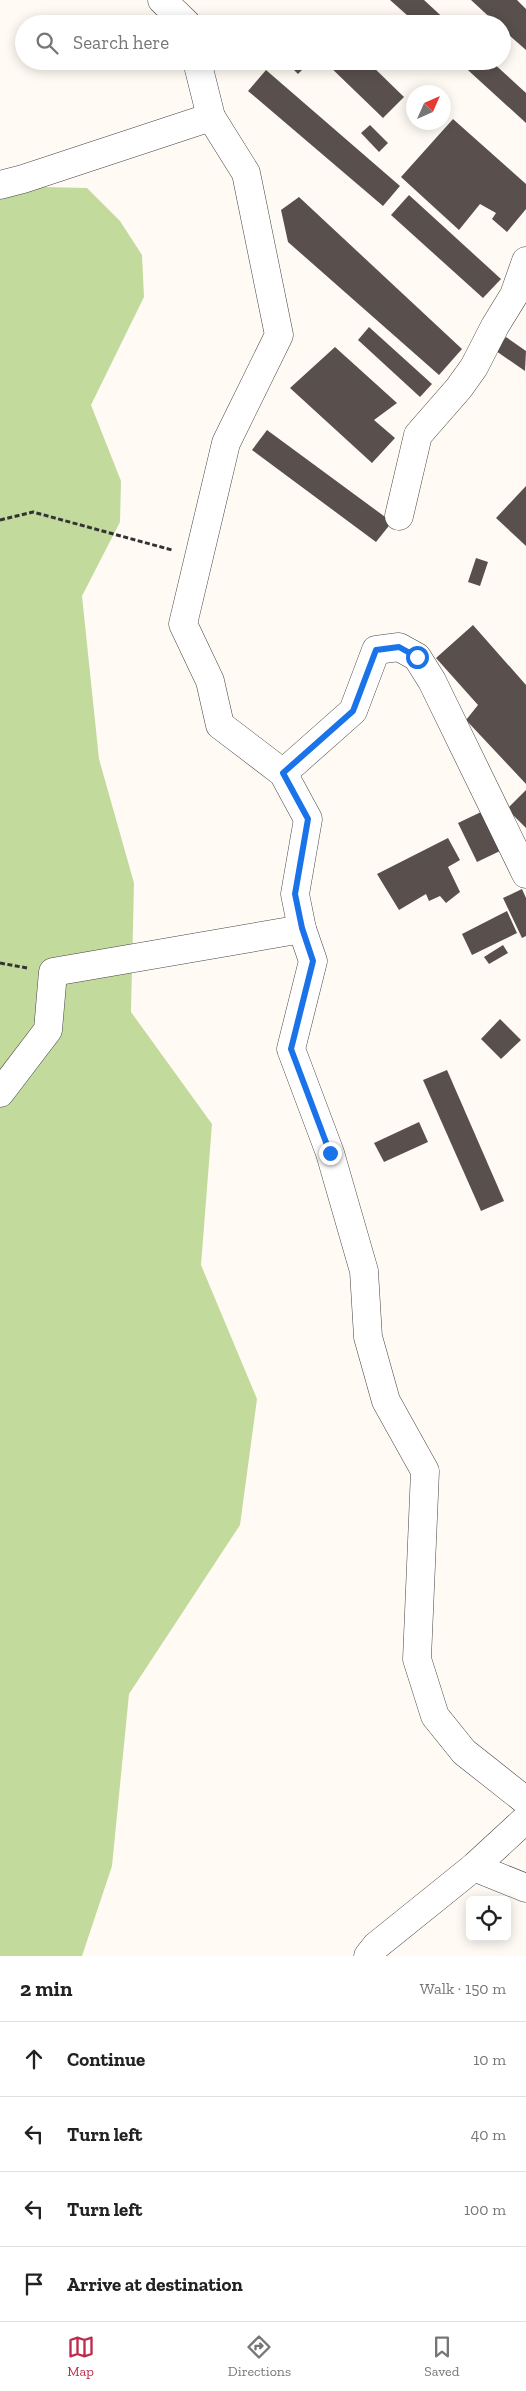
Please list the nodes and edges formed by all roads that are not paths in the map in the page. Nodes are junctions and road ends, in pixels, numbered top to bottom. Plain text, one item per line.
1 (162, 0) edge
2 (178, 15) edge
3 (199, 70) edge
4 (211, 117) junction
5 (0, 185) edge
6 (526, 261) edge
7 (398, 516) dead end
8 (283, 773) junction
9 (526, 874) edge
10 (302, 928) junction
11 (0, 1093) edge
12 (526, 1801) edge
13 (526, 1819) edge
14 (474, 1867) junction
15 (526, 1888) edge
16 (368, 1956) edge

1 - 2 street
3 - 4 street
4 - 5 street
4 - 8 street
6 - 7 street
8 - 9 street
8 - 10 street
10 - 11 street
10 - 12 street
13 - 14 street
14 - 15 street
14 - 16 street

